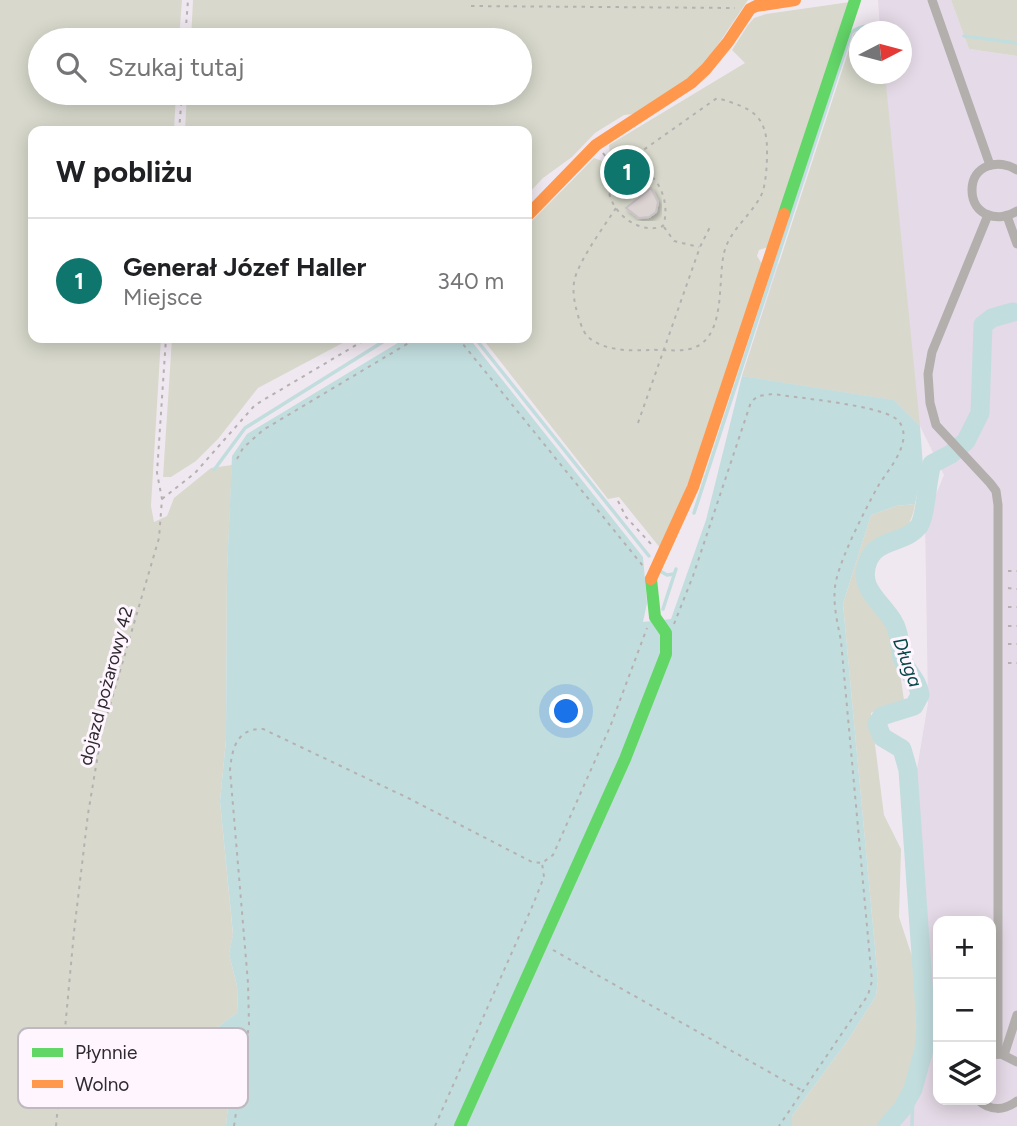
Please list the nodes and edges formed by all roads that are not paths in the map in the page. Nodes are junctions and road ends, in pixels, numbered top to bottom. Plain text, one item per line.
1 (794, 0) edge
2 (855, 0) edge
3 (932, 0) edge
4 (990, 165) junction
5 (1017, 170) edge
6 (532, 211) edge
7 (1014, 214) edge
8 (989, 215) junction
9 (1017, 244) edge
10 (1017, 1015) edge
11 (1017, 1048) edge
12 (1004, 1057) edge
13 (1017, 1101) edge
14 (986, 1105) edge
15 (460, 1126) edge

1 - 6 street
2 - 15 street
3 - 4 street
4 - 5 street
4 - 8 street
7 - 8 street
7 - 9 street
8 - 12 street
10 - 12 street
11 - 12 street
13 - 14 street

